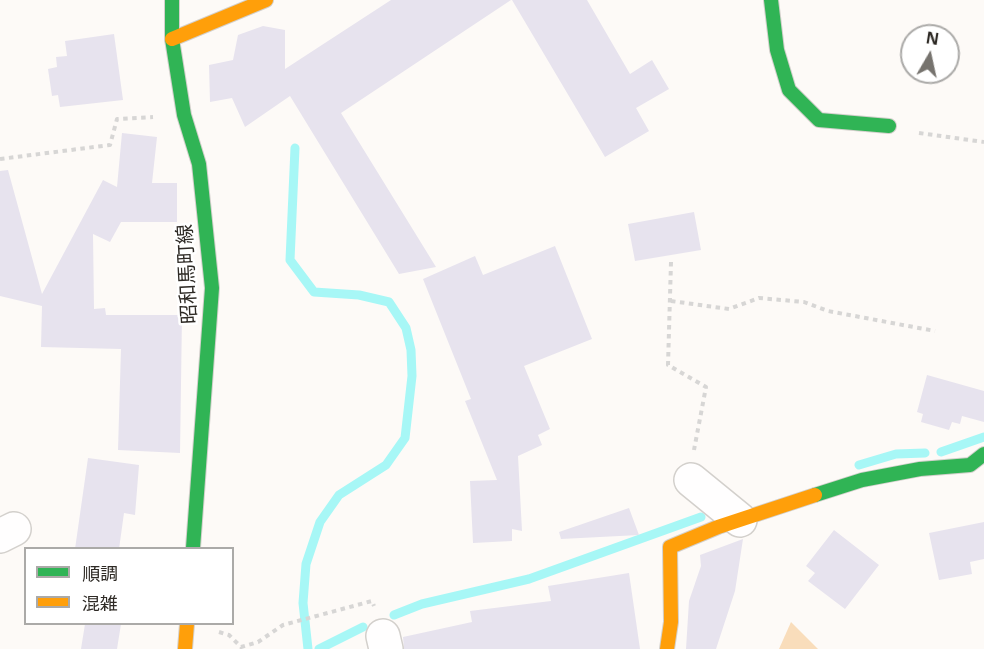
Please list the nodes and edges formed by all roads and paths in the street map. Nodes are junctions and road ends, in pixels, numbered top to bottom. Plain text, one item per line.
1 (172, 0) edge
2 (266, 0) edge
3 (771, 0) edge
4 (172, 39) junction
5 (184, 115) junction
6 (889, 126) joint
7 (984, 142) edge
8 (0, 159) edge
9 (671, 262) dead end
10 (671, 301) junction
11 (935, 331) dead end
12 (984, 454) edge
13 (702, 488) joint
14 (740, 519) junction
15 (193, 547) edge
16 (319, 614) dead end
17 (187, 625) edge
18 (208, 628) dead end
19 (185, 649) edge
20 (667, 649) edge

1 - 4 street, 昭和馬町線
2 - 4 street
3 - 6 street
4 - 5 street, 昭和馬町線
5 - 8 path
5 - 15 street, 昭和馬町線
6 - 7 path
9 - 10 path
10 - 11 path
10 - 13 path
12 - 14 street
13 - 14 street
14 - 20 street
16 - 18 path
17 - 19 street

